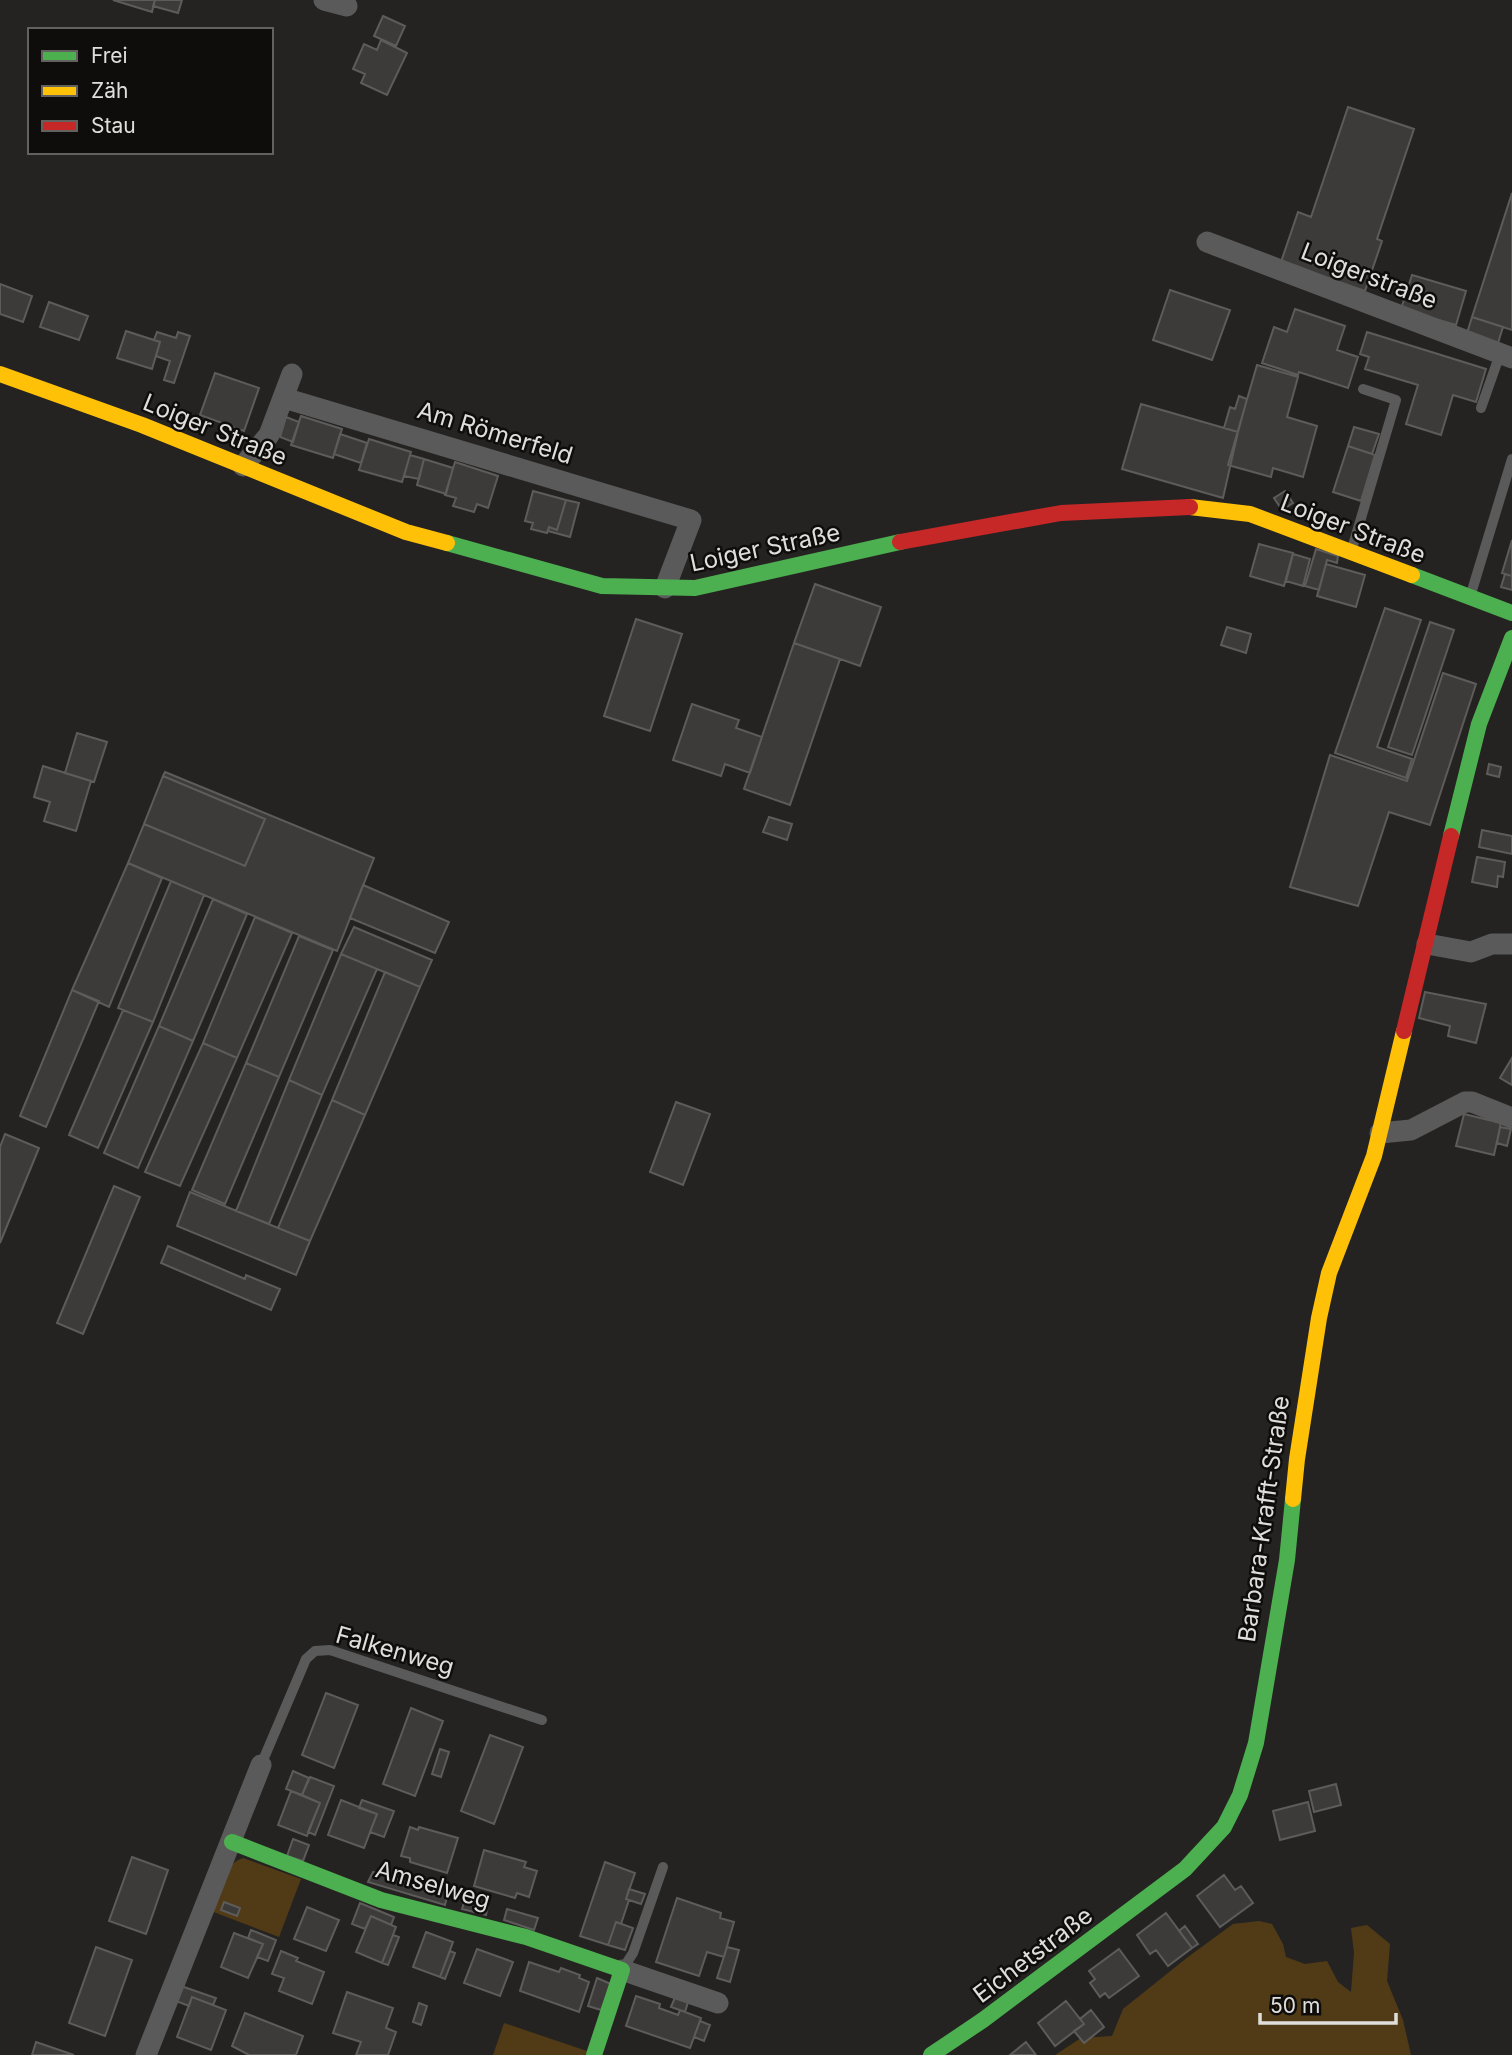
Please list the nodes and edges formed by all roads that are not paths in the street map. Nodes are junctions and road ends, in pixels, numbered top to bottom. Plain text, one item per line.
1 (324, 0) edge
2 (347, 6) dead end
3 (1207, 242) dead end
4 (1506, 356) edge
5 (0, 374) edge
6 (292, 374) dead end
7 (1363, 389) dead end
8 (284, 398) junction
9 (1481, 408) dead end
10 (1512, 459) edge
11 (243, 466) junction
12 (1351, 552) junction
13 (666, 588) junction
14 (1470, 597) junction
15 (1512, 614) edge
16 (1512, 638) edge
17 (1427, 944) junction
18 (1512, 944) edge
19 (1512, 1118) edge
20 (1381, 1133) junction
21 (542, 1720) dead end
22 (261, 1765) joint
23 (232, 1842) junction
24 (663, 1867) dead end
25 (1161, 1888) joint
26 (622, 1970) junction
27 (718, 2003) dead end
28 (959, 2045) edge
29 (146, 2055) edge
30 (594, 2055) edge
31 (931, 2055) edge

1 - 2 street
3 - 4 street, Loigerstraße
4 - 9 lane
5 - 11 street, Loiger Straße
6 - 8 street
7 - 12 lane
8 - 11 street
8 - 13 street, Am Römerfeld
10 - 14 lane
11 - 13 street, Loiger Straße
12 - 13 street, Loiger Straße
12 - 14 street, Loiger Straße
14 - 15 street, Loiger Straße
16 - 17 street, Barbara-Krafft-Straße
17 - 18 street
17 - 20 street, Barbara-Krafft-Straße
19 - 20 street
20 - 25 street, Barbara-Krafft-Straße
21 - 22 lane, Falkenweg
22 - 23 street
23 - 26 street, Amselweg
23 - 29 street
24 - 26 lane
25 - 28 street, Eichetstraße
26 - 27 street, Amselweg
26 - 30 street
28 - 31 street, Eichetstraße

